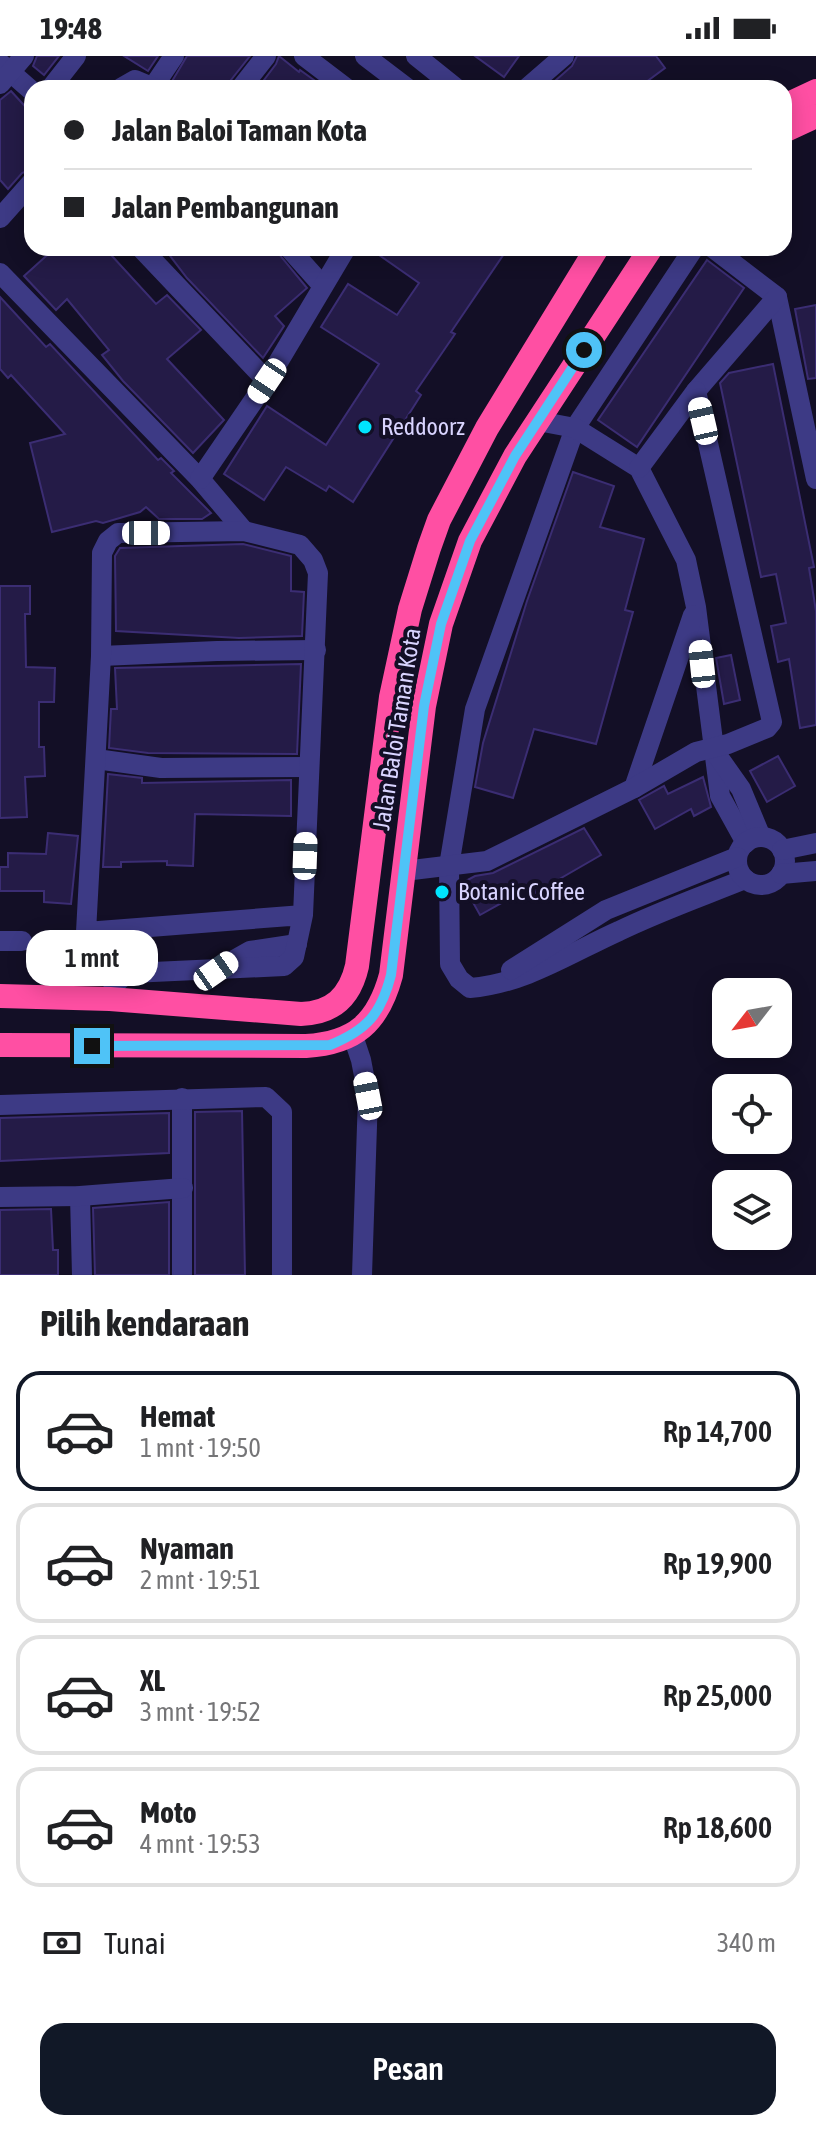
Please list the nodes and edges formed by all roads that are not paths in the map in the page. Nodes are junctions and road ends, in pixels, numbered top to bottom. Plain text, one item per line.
1 (76, 56) edge
2 (174, 56) edge
3 (266, 56) edge
4 (304, 56) edge
5 (365, 56) edge
6 (416, 56) edge
7 (564, 56) edge
8 (9, 69) edge
9 (57, 80) edge
10 (159, 80) edge
11 (247, 80) edge
12 (331, 80) edge
13 (396, 80) edge
14 (446, 80) edge
15 (536, 80) edge
16 (24, 83) edge
17 (816, 91) edge
18 (792, 102) edge
19 (816, 116) edge
20 (792, 127) edge
21 (24, 191) edge
22 (0, 218) edge
23 (149, 256) edge
24 (296, 256) edge
25 (341, 256) edge
26 (592, 256) edge
27 (646, 256) edge
28 (689, 256) edge
29 (723, 256) edge
30 (0, 273) edge
31 (322, 285) junction
32 (777, 297) junction
33 (267, 381) junction
34 (696, 391) junction
35 (538, 421) junction
36 (575, 428) junction
37 (639, 468) junction
38 (200, 479) junction
39 (816, 479) edge
40 (244, 531) junction
41 (696, 607) junction
42 (316, 650) junction
43 (101, 656) junction
44 (394, 684) junction
45 (427, 689) junction
46 (712, 748) junction
47 (96, 759) junction
48 (308, 767) junction
49 (634, 788) junction
50 (816, 843) edge
51 (748, 845) junction
52 (782, 850) junction
53 (449, 866) junction
54 (404, 871) junction
55 (816, 871) edge
56 (781, 874) junction
57 (745, 879) junction
58 (303, 915) junction
59 (0, 941) edge
60 (22, 941) dead end
61 (484, 987) junction
62 (0, 996) edge
63 (117, 1000) junction
64 (353, 1036) junction
65 (0, 1045) edge
66 (182, 1098) junction
67 (0, 1105) edge
68 (183, 1188) junction
69 (80, 1196) junction
70 (0, 1197) edge
71 (82, 1275) edge
72 (182, 1275) edge
73 (282, 1275) edge
74 (362, 1275) edge

1 - 9 street
2 - 10 street
3 - 11 street
4 - 12 street
5 - 13 street
6 - 14 street
7 - 15 street
8 - 16 street
17 - 18 highway
19 - 20 highway
21 - 22 street
23 - 33 street
24 - 31 street
25 - 31 street
26 - 44 highway, Jalan Baloi Taman Kota
27 - 35 highway, Jalan Baloi Taman Kota
28 - 36 street
29 - 32 street
30 - 38 street
31 - 33 street
32 - 34 street
32 - 39 street
33 - 38 street
34 - 37 street
34 - 46 street
35 - 36 street
35 - 45 highway, Jalan Baloi Taman Kota
36 - 37 street
36 - 53 street
37 - 41 street
38 - 40 street
40 - 42 street
40 - 43 street
41 - 46 street
41 - 49 street
42 - 43 street
42 - 48 street
43 - 47 street
44 - 45 highway
44 - 63 highway, Jalan Baloi Taman Kota
45 - 54 highway, Jalan Baloi Taman Kota
46 - 49 street
46 - 51 street
47 - 48 street
47 - 58 street
48 - 58 street
49 - 53 street
50 - 52 street
51 - 52 street
51 - 57 street
51 - 61 street
52 - 56 street
53 - 54 street
53 - 61 street
54 - 64 highway, Jalan Baloi Taman Kota
55 - 56 street
56 - 57 street
57 - 61 street
58 - 63 street
59 - 60 street
62 - 63 highway
64 - 65 highway
64 - 74 street
66 - 67 street
66 - 68 street
66 - 73 street
68 - 69 street
68 - 72 street
69 - 70 street
69 - 71 street

